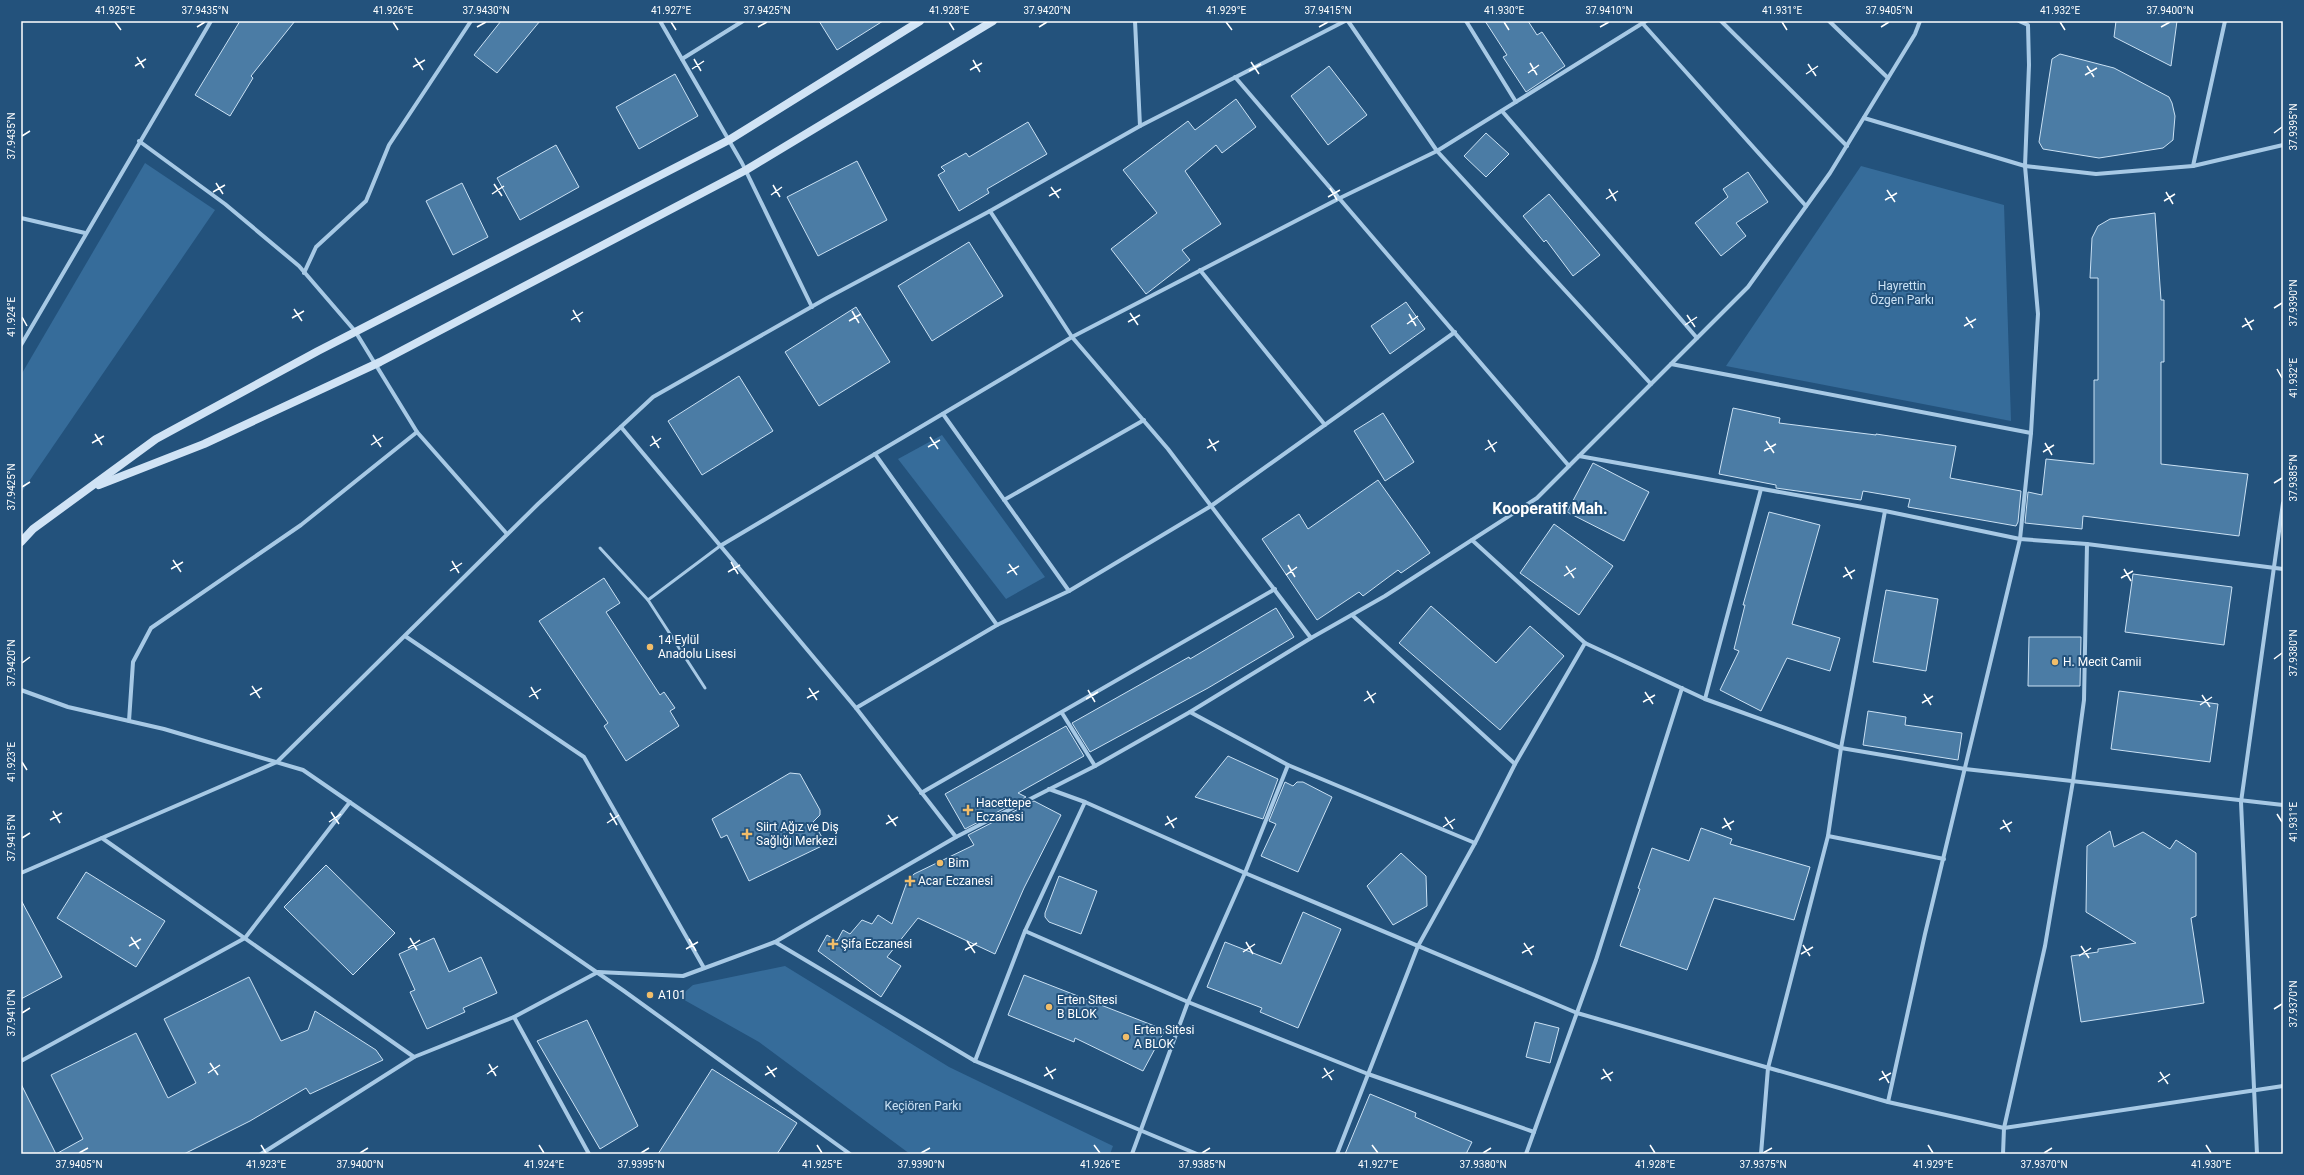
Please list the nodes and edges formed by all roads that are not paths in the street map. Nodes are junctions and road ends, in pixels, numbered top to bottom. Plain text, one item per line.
1 (211, 21) edge
2 (471, 21) edge
3 (660, 21) edge
4 (743, 21) edge
5 (920, 21) edge
6 (992, 21) edge
7 (1135, 21) edge
8 (1347, 21) edge
9 (1466, 21) edge
10 (1721, 21) edge
11 (1829, 21) edge
12 (1920, 21) edge
13 (2019, 21) edge
14 (2225, 21) edge
15 (1644, 22) edge
16 (682, 59) junction
17 (1235, 78) junction
18 (1888, 78) junction
19 (1516, 102) junction
20 (1502, 111) junction
21 (1864, 118) junction
22 (1140, 126) junction
23 (729, 140) junction
24 (139, 141) junction
25 (2283, 145) edge
26 (1847, 146) junction
27 (1437, 151) junction
28 (2025, 166) junction
29 (2193, 166) junction
30 (746, 170) junction
31 (1340, 198) junction
32 (1806, 206) junction
33 (990, 211) junction
34 (21, 218) edge
35 (85, 233) junction
36 (1200, 270) junction
37 (304, 273) junction
38 (812, 307) junction
39 (355, 331) junction
40 (1455, 332) junction
41 (1072, 337) junction
42 (1697, 338) junction
43 (21, 344) edge
44 (1671, 364) junction
45 (375, 365) junction
46 (1651, 384) junction
47 (943, 414) junction
48 (1144, 420) junction
49 (1325, 425) junction
50 (621, 427) junction
51 (417, 432) junction
52 (2031, 433) junction
53 (875, 454) junction
54 (1579, 456) junction
55 (1569, 466) junction
56 (89, 488) junction
57 (1761, 489) junction
58 (1004, 500) junction
59 (2283, 503) edge
60 (1211, 506) junction
61 (1885, 511) junction
62 (507, 534) junction
63 (2020, 539) junction
64 (1472, 540) junction
65 (21, 542) edge
66 (2087, 544) junction
67 (720, 546) junction
68 (600, 548) dead end
69 (2274, 568) junction
70 (2283, 569) edge
71 (1069, 590) junction
72 (1275, 590) junction
73 (648, 600) junction
74 (1352, 615) junction
75 (996, 625) junction
76 (405, 636) junction
77 (1311, 638) junction
78 (1585, 644) junction
79 (705, 688) dead end
80 (1682, 688) junction
81 (21, 690) edge
82 (1705, 698) junction
83 (856, 708) junction
84 (1190, 712) junction
85 (1062, 713) junction
86 (129, 721) junction
87 (1841, 748) junction
88 (277, 762) junction
89 (1515, 764) junction
90 (1288, 765) junction
91 (1095, 766) junction
92 (1965, 769) junction
93 (2073, 781) junction
94 (1049, 789) junction
95 (921, 793) junction
96 (350, 802) junction
97 (1085, 802) junction
98 (2241, 802) junction
99 (2283, 805) edge
100 (1828, 836) junction
101 (956, 837) junction
102 (102, 838) junction
103 (1475, 843) junction
104 (1944, 860) junction
105 (21, 873) edge
106 (1245, 873) junction
107 (1025, 931) junction
108 (245, 938) junction
109 (775, 942) junction
110 (1418, 946) junction
111 (704, 968) junction
112 (598, 972) junction
113 (1188, 1002) junction
114 (1577, 1013) junction
115 (514, 1017) junction
116 (414, 1057) junction
117 (21, 1061) edge
118 (975, 1061) junction
119 (1768, 1068) junction
120 (1368, 1074) junction
121 (2283, 1086) edge
122 (2254, 1091) junction
123 (1888, 1102) junction
124 (2004, 1128) junction
125 (1142, 1131) junction
126 (1534, 1132) junction
127 (261, 1154) edge
128 (589, 1154) edge
129 (850, 1154) edge
130 (1132, 1154) edge
131 (1197, 1154) edge
132 (1337, 1154) edge
133 (1526, 1154) edge
134 (1762, 1154) edge
135 (2003, 1154) edge
136 (2257, 1154) edge

1 - 24 street
2 - 37 street
3 - 16 street
4 - 16 street
5 - 23 street
6 - 30 street
7 - 22 street
8 - 17 street
8 - 27 street
9 - 19 street
10 - 26 street
11 - 18 street
12 - 18 street
13 - 28 street
14 - 29 street
15 - 19 street
15 - 32 street
16 - 23 street
17 - 22 street
17 - 31 street
18 - 21 street
19 - 20 street
20 - 27 street
20 - 42 street
21 - 26 street
21 - 28 street
22 - 33 street
23 - 30 street
23 - 39 street
24 - 35 street
24 - 37 street
25 - 29 street
26 - 32 street
27 - 31 street
27 - 46 street
28 - 29 street
28 - 52 street
30 - 38 street
30 - 45 street
31 - 36 street
31 - 40 street
32 - 42 street
33 - 38 street
33 - 41 street
34 - 35 street
35 - 43 street
36 - 41 street
36 - 49 street
37 - 39 street
38 - 50 street
39 - 45 street
39 - 56 street
40 - 49 street
40 - 55 street
41 - 47 street
41 - 48 street
42 - 44 street
44 - 46 street
44 - 52 street
45 - 51 street
45 - 56 street
46 - 54 street
47 - 53 street
47 - 58 street
48 - 58 street
48 - 60 street
49 - 60 street
50 - 62 street
50 - 67 street
51 - 62 street
51 - 86 street
52 - 63 street
53 - 67 street
53 - 75 street
54 - 55 street
54 - 57 street
55 - 64 street
56 - 65 street
57 - 61 street
57 - 82 street
58 - 71 street
59 - 69 street
60 - 71 street
60 - 72 street
61 - 63 street
61 - 87 street
62 - 76 street
63 - 66 street
63 - 92 street
64 - 74 street
64 - 78 street
66 - 69 street
66 - 93 street
67 - 73 lane
67 - 83 street
68 - 73 lane
69 - 70 street
69 - 98 street
71 - 75 street
72 - 77 street
72 - 85 street
73 - 79 lane
74 - 77 street
74 - 89 street
75 - 83 street
76 - 88 street
76 - 111 street
77 - 84 street
78 - 80 street
78 - 89 street
80 - 82 street
80 - 114 street
81 - 86 street
82 - 87 street
83 - 95 street
84 - 90 street
84 - 91 street
85 - 91 street
85 - 95 street
86 - 88 street
87 - 92 street
87 - 100 street
88 - 96 street
88 - 102 street
89 - 103 street
90 - 103 street
90 - 106 street
91 - 94 street
92 - 93 street
92 - 104 street
93 - 98 street
93 - 124 street
94 - 97 street
94 - 101 street
95 - 101 street
96 - 108 street
96 - 112 street
97 - 106 street
97 - 107 street
98 - 99 street
98 - 122 street
100 - 104 street
100 - 119 street
101 - 109 street
102 - 105 street
102 - 108 street
103 - 110 street
104 - 123 street
106 - 110 street
106 - 113 street
107 - 113 street
107 - 118 street
108 - 116 street
108 - 117 street
109 - 111 street
109 - 118 street
110 - 114 street
110 - 120 street
111 - 112 street
112 - 115 street
112 - 129 street
113 - 120 street
113 - 125 street
114 - 119 street
114 - 126 street
115 - 116 street
115 - 128 street
116 - 127 street
118 - 125 street
119 - 123 street
119 - 134 street
120 - 126 street
120 - 132 street
121 - 122 street
122 - 124 street
122 - 136 street
123 - 124 street
124 - 135 street
125 - 130 street
125 - 131 street
126 - 133 street

